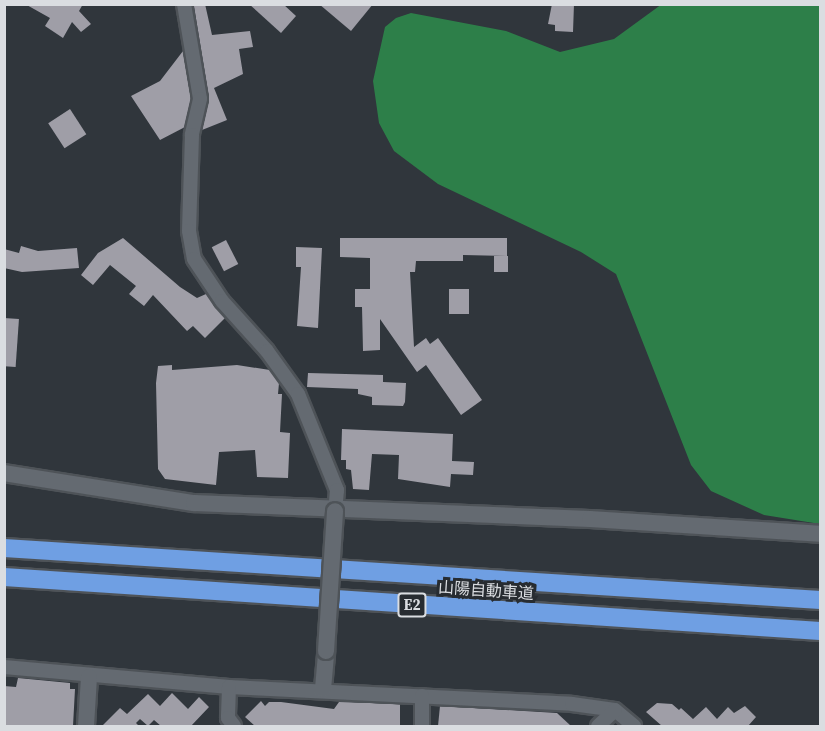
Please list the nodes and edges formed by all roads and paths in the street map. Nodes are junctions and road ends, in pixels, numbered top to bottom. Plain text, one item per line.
1 (184, 4) edge
2 (4, 473) edge
3 (335, 511) junction
4 (820, 534) edge
5 (4, 548) edge
6 (4, 577) edge
7 (820, 600) edge
8 (820, 631) edge
9 (4, 667) edge
10 (89, 677) junction
11 (229, 687) junction
12 (323, 689) junction
13 (422, 696) junction
14 (615, 710) junction
15 (86, 726) edge
16 (234, 726) edge
17 (422, 726) edge
18 (598, 726) edge
19 (634, 726) edge

1 - 3 street
2 - 3 street
3 - 4 street
3 - 12 street, bridge
5 - 7 highway, 山陽自動車道 / E2
6 - 8 highway, 山陽自動車道 / E2
9 - 10 street
10 - 11 street
10 - 15 street
11 - 12 street
11 - 16 street
12 - 13 street
13 - 14 street
13 - 17 street
14 - 18 street
14 - 19 street

